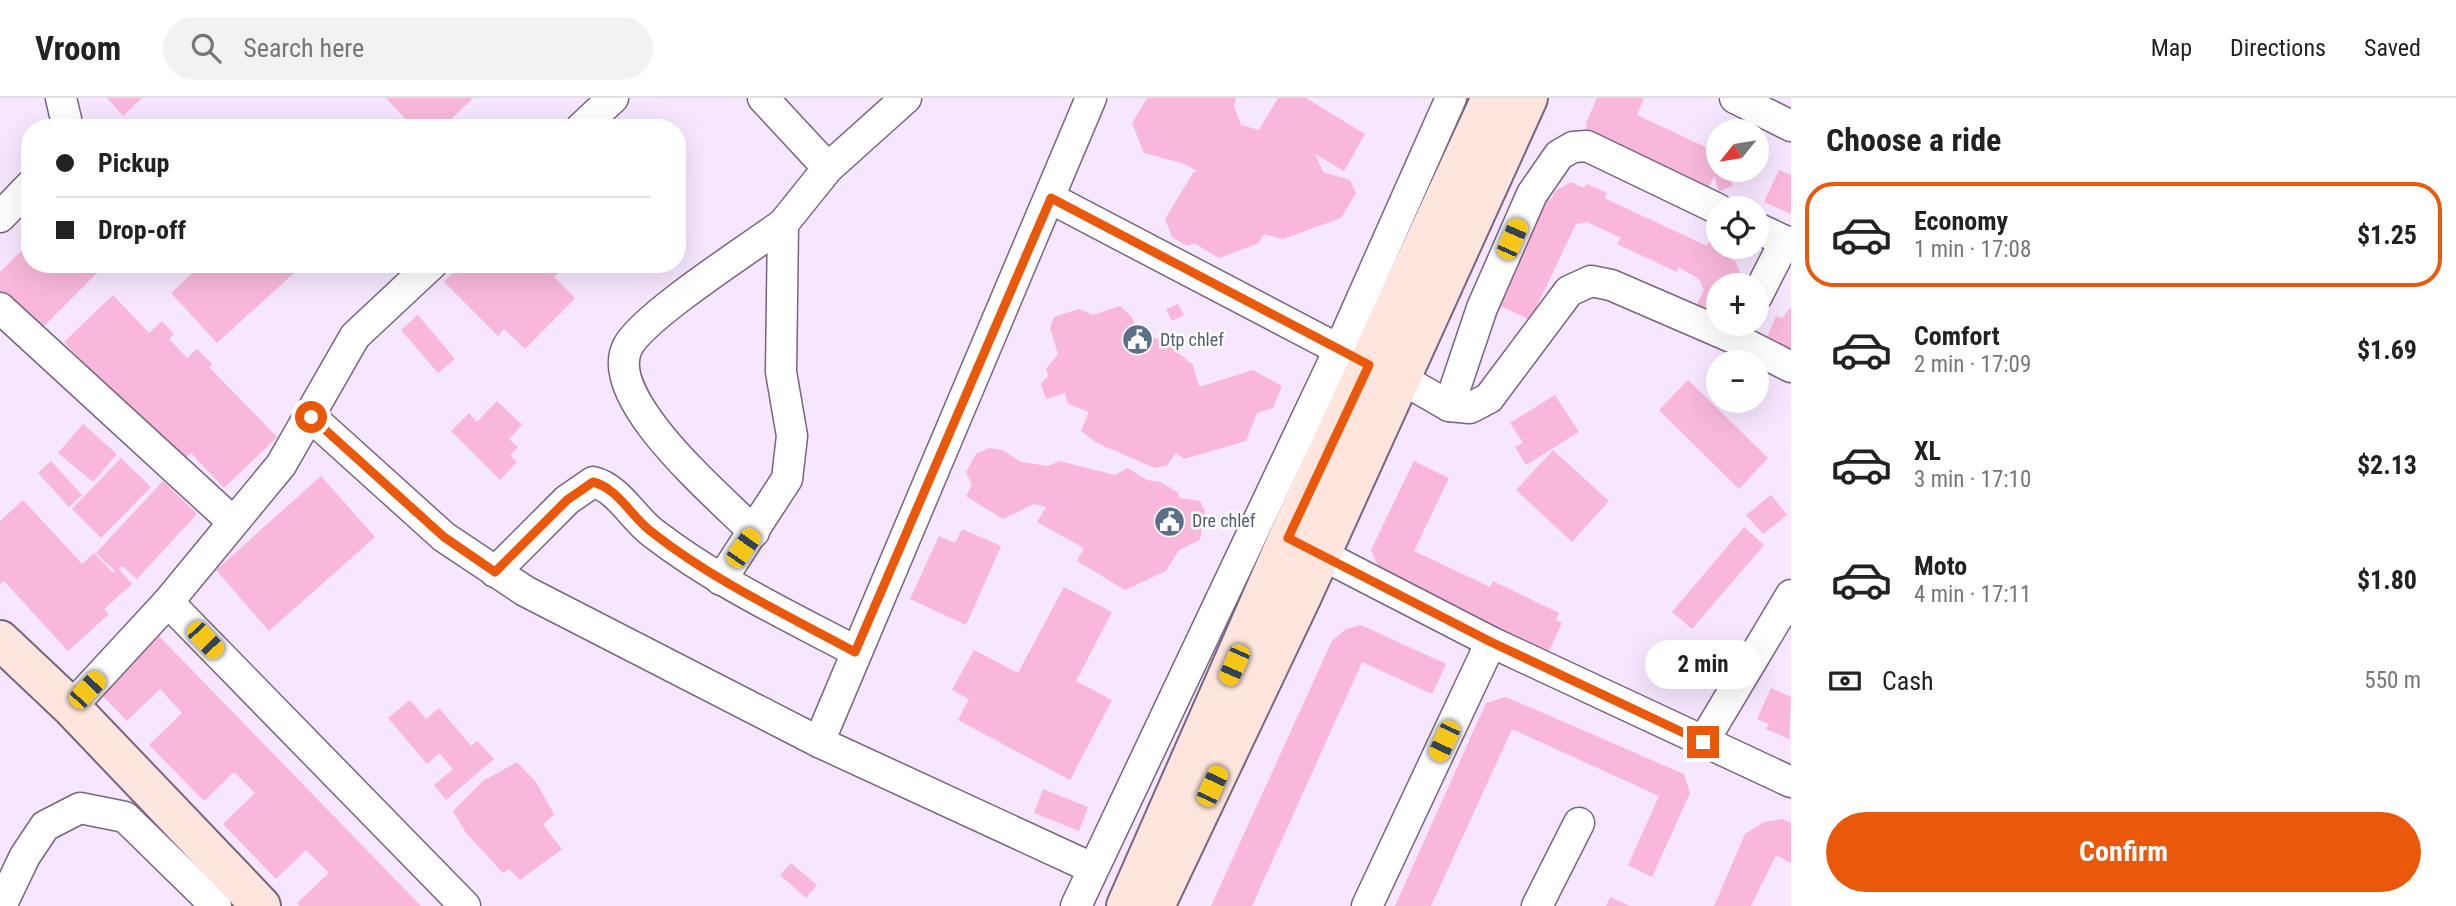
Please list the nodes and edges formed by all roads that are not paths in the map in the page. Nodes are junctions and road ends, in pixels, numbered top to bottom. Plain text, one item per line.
1 (61, 98) edge
2 (613, 98) edge
3 (764, 98) edge
4 (906, 98) edge
5 (1091, 98) edge
6 (1451, 98) edge
7 (1490, 98) edge
8 (1528, 98) edge
9 (1735, 98) edge
10 (66, 119) edge
11 (590, 119) edge
12 (1791, 126) edge
13 (828, 167) junction
14 (21, 195) edge
15 (1051, 198) junction
16 (1706, 203) edge
17 (0, 217) edge
18 (783, 224) junction
19 (1769, 233) edge
20 (1788, 242) edge
21 (422, 273) edge
22 (1769, 275) edge
23 (0, 308) edge
24 (1706, 319) edge
25 (1747, 336) edge
26 (1370, 364) junction
27 (1791, 367) edge
28 (1448, 406) junction
29 (311, 417) junction
30 (232, 522) junction
31 (754, 532) junction
32 (1305, 546) junction
33 (495, 572) junction
34 (721, 580) junction
35 (1791, 595) edge
36 (167, 602) junction
37 (1491, 642) junction
38 (1, 644) edge
39 (855, 652) junction
40 (71, 707) junction
41 (819, 742) junction
42 (1703, 742) junction
43 (1791, 782) edge
44 (1580, 823) dead end
45 (1092, 868) junction
46 (1, 906) edge
47 (215, 906) edge
48 (261, 906) edge
49 (466, 906) edge
50 (1076, 906) edge
51 (1126, 906) edge
52 (1155, 906) edge
53 (1367, 906) edge
54 (1537, 906) edge

1 - 10 street
2 - 11 street
3 - 13 street
4 - 13 street
5 - 15 street
6 - 26 street
7 - 26 main road
8 - 26 main road
9 - 12 street
13 - 18 street
14 - 17 street
15 - 26 street
15 - 39 street
16 - 28 street
18 - 31 street
18 - 31 street
19 - 20 street
20 - 22 street
21 - 29 street
23 - 30 street
24 - 28 street
25 - 27 street
26 - 28 street
26 - 32 main road
26 - 45 street
29 - 30 street
29 - 33 street
30 - 36 street
31 - 34 street
32 - 37 street
32 - 51 main road
32 - 52 main road
33 - 34 street
33 - 41 street
34 - 39 street
35 - 42 street
36 - 40 street
36 - 49 street
37 - 42 street
37 - 53 street
38 - 40 main road
39 - 41 street
40 - 48 main road
41 - 45 street
42 - 43 street
44 - 54 street
45 - 50 street
46 - 47 street

